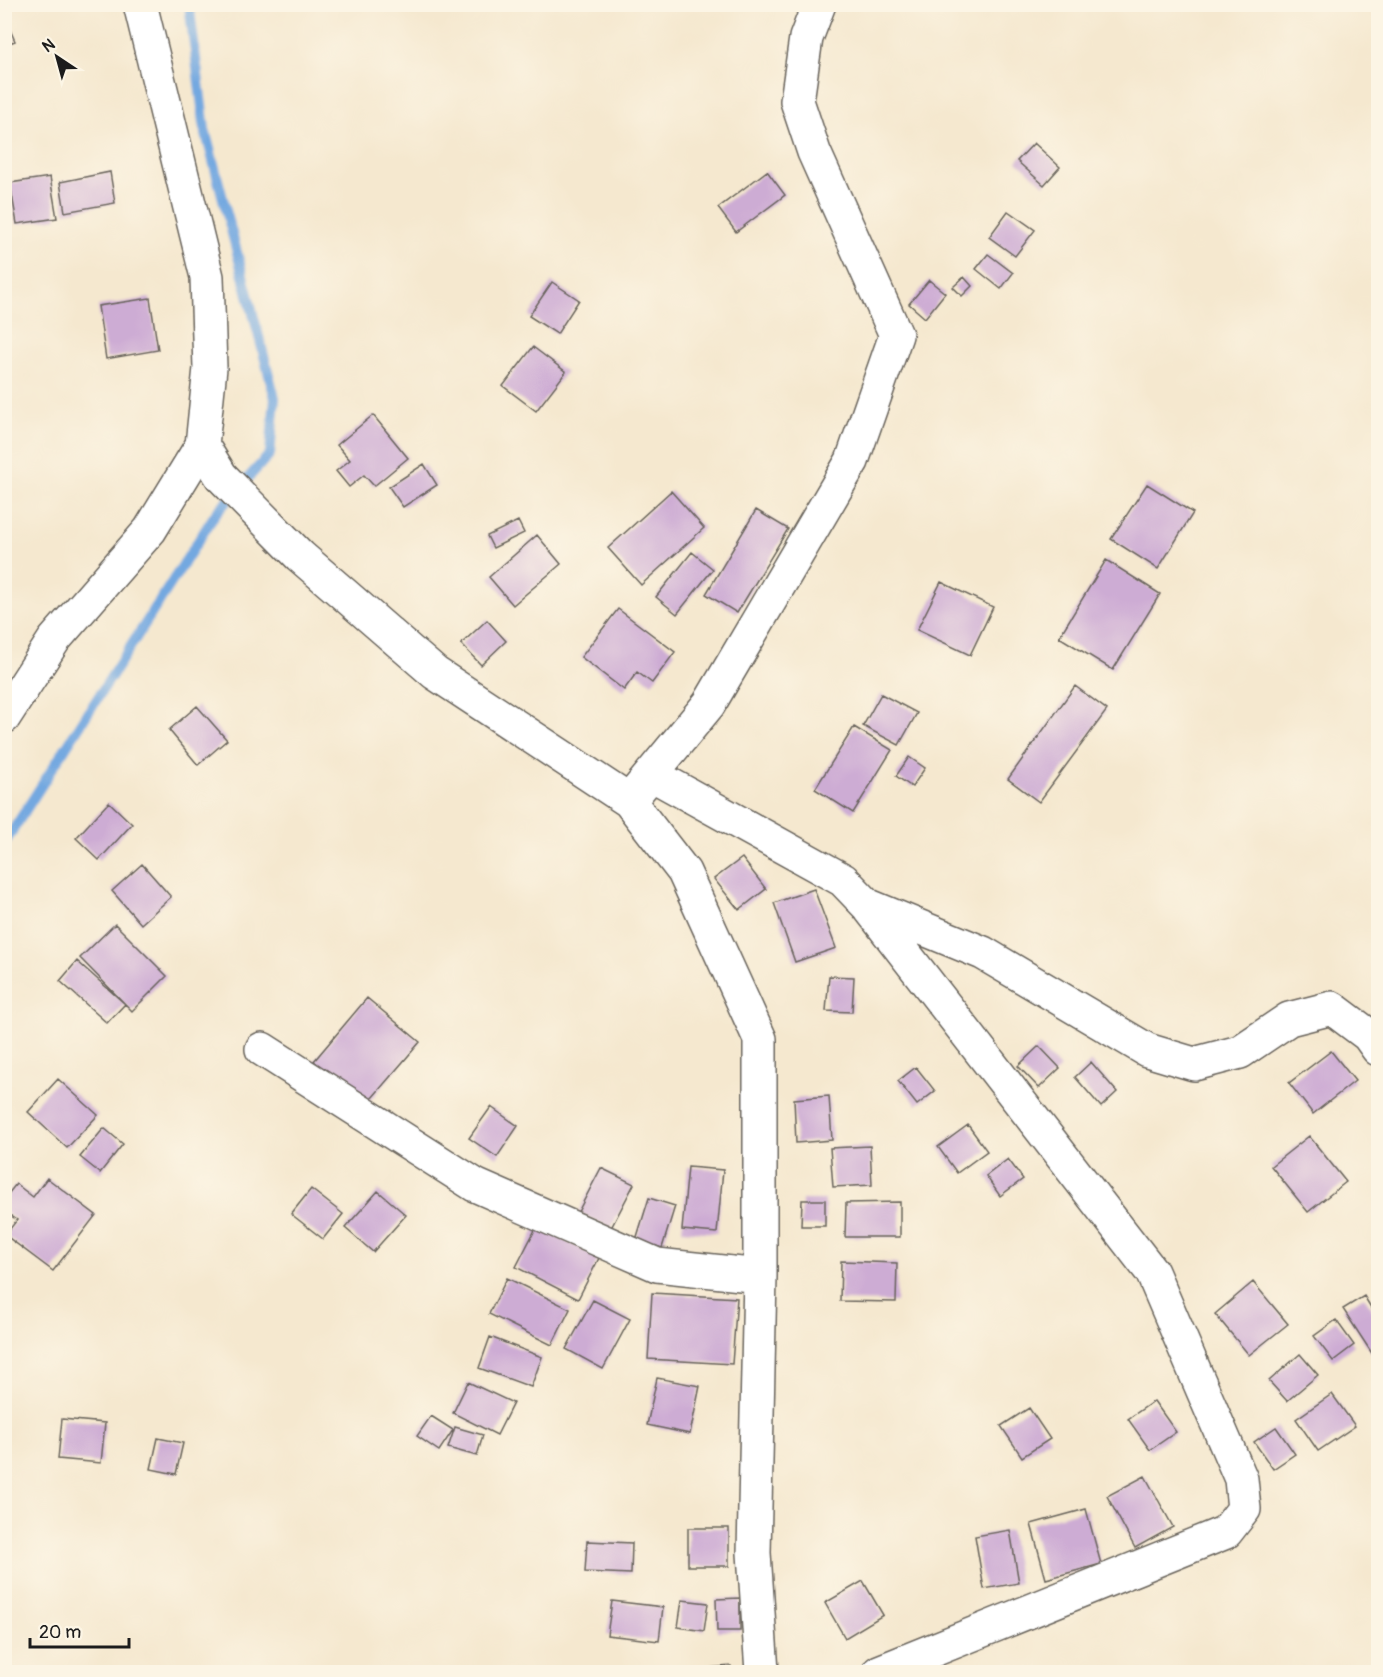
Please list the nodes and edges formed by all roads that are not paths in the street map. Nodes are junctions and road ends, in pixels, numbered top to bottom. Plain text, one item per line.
1 (140, 4) edge
2 (819, 4) edge
3 (202, 445) junction
4 (4, 717) edge
5 (651, 774) junction
6 (629, 801) junction
7 (867, 906) junction
8 (262, 1049) dead end
9 (1378, 1049) edge
10 (760, 1276) junction
11 (762, 1672) edge
12 (879, 1672) edge

1 - 3 street
2 - 5 street
3 - 4 street
3 - 6 street
5 - 6 street
5 - 7 street
6 - 10 street
7 - 9 street
7 - 12 street
8 - 10 street
10 - 11 street

